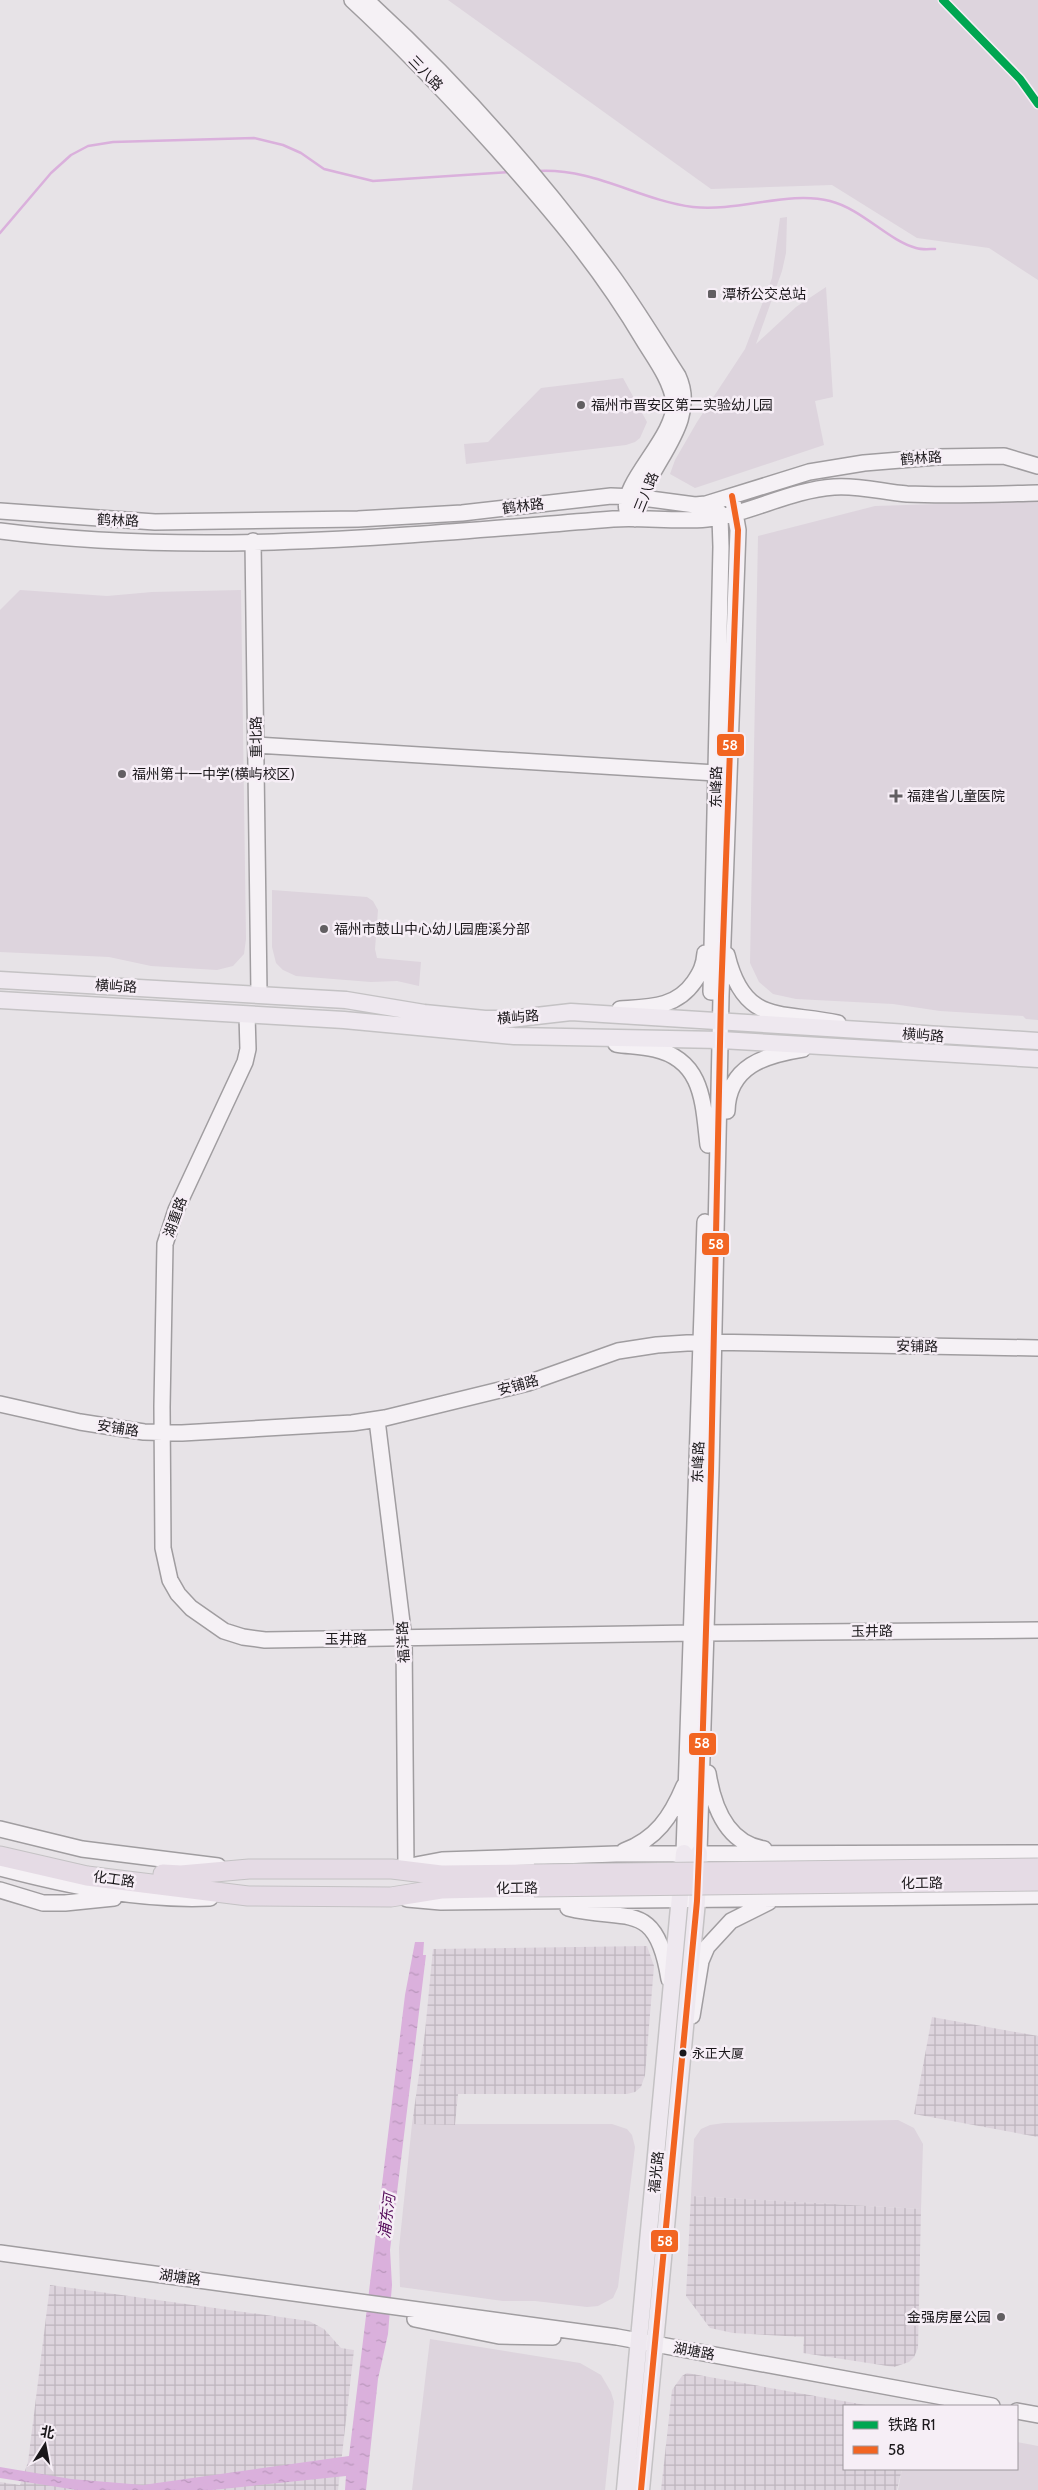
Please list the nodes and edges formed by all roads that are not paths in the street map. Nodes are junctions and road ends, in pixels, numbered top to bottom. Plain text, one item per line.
1 (352, 0) edge
2 (366, 0) edge
3 (503, 149) junction
4 (1038, 466) edge
5 (1038, 493) edge
6 (732, 496) junction
7 (634, 497) junction
8 (716, 502) junction
9 (0, 511) edge
10 (737, 513) junction
11 (720, 517) junction
12 (635, 519) junction
13 (0, 531) edge
14 (253, 541) junction
15 (256, 745) junction
16 (716, 773) junction
17 (714, 867) junction
18 (723, 939) junction
19 (0, 980) edge
20 (259, 993) junction
21 (0, 1000) edge
22 (571, 1012) junction
23 (247, 1015) junction
24 (716, 1021) junction
25 (868, 1030) junction
26 (572, 1038) junction
27 (716, 1040) junction
28 (1038, 1041) edge
29 (824, 1046) junction
30 (1038, 1059) edge
31 (708, 1145) junction
32 (717, 1178) junction
33 (708, 1343) junction
34 (1038, 1348) edge
35 (0, 1404) edge
36 (377, 1420) junction
37 (162, 1433) junction
38 (1038, 1630) edge
39 (699, 1633) junction
40 (404, 1639) junction
41 (703, 1740) junction
42 (687, 1780) junction
43 (0, 1829) edge
44 (0, 1844) edge
45 (692, 1853) junction
46 (1038, 1853) edge
47 (616, 1854) junction
48 (800, 1854) junction
49 (0, 1856) edge
50 (0, 1868) edge
51 (399, 1868) junction
52 (1038, 1868) edge
53 (249, 1870) junction
54 (0, 1880) edge
55 (1038, 1881) edge
56 (536, 1888) junction
57 (0, 1890) edge
58 (23, 1895) junction
59 (146, 1896) junction
60 (248, 1896) junction
61 (1038, 1896) edge
62 (775, 1899) junction
63 (680, 1901) junction
64 (697, 1901) junction
65 (672, 1995) junction
66 (682, 2056) junction
67 (0, 2253) edge
68 (0, 2263) edge
69 (360, 2306) junction
70 (647, 2347) junction
71 (936, 2405) edge
72 (986, 2405) edge
73 (1018, 2411) edge
74 (1038, 2415) edge
75 (1018, 2420) edge
76 (1038, 2424) edge
77 (625, 2490) edge
78 (641, 2490) edge

1 - 3 main road, 三八路
2 - 3 main road, 三八路
3 - 7 main road, 三八路
4 - 6 main road, 鹤林路
5 - 10 main road, 鹤林路
6 - 8 main road, 鹤林路
6 - 10 main road, 东峰路
7 - 8 main road, 鹤林路
7 - 9 main road, 鹤林路
7 - 12 main road, 三八路
8 - 11 main road, 东峰路
10 - 11 main road, 鹤林路
10 - 18 main road, 东峰路
11 - 12 main road, 鹤林路
11 - 16 main road, 东峰路
12 - 14 main road, 鹤林路
13 - 14 main road, 鹤林路
14 - 15 main road, 重北路
15 - 16 main road
15 - 20 main road, 重北路
16 - 17 main road, 东峰路
17 - 22 main road
17 - 24 main road, 东峰路
18 - 24 main road, 东峰路
18 - 25 main road
19 - 20 main road, 横屿路
20 - 22 main road, 横屿路
21 - 23 main road, 横屿路
22 - 24 main road, 横屿路
23 - 26 main road, 横屿路
23 - 37 main road, 湖重路
24 - 25 main road, 横屿路
24 - 27 main road, 东峰路
25 - 28 main road, 横屿路
26 - 27 main road, 横屿路
26 - 31 main road
27 - 29 main road, 横屿路
27 - 31 main road, 东峰路
27 - 32 main road, 东峰路
29 - 30 main road, 横屿路
29 - 32 main road
31 - 33 main road, 东峰路
32 - 33 main road, 东峰路
33 - 34 main road, 安铺路
33 - 36 main road, 安铺路
33 - 39 main road, 东峰路
35 - 37 main road, 安铺路
36 - 37 main road, 安铺路
36 - 40 main road, 福洋路
37 - 40 main road, 玉井路
38 - 39 main road, 玉井路
39 - 40 main road, 玉井路
39 - 41 main road, 东峰路
39 - 42 main road, 东峰路
40 - 51 main road, 福洋路
41 - 45 main road, 东峰路
41 - 48 main road
42 - 45 main road, 东峰路
42 - 47 main road
43 - 53 main road, 化工路
44 - 53 highway, 化工路
45 - 47 main road
45 - 48 main road
45 - 63 main road, 福光路
45 - 64 main road, 福光路
46 - 48 main road
47 - 51 main road
49 - 60 highway, 化工路
50 - 59 main road
51 - 53 highway, 化工路
51 - 56 highway, 化工路
52 - 56 highway, 化工路, bridge
54 - 58 main road
55 - 56 highway, 化工路, bridge
56 - 60 highway, 化工路
56 - 63 main road
56 - 65 main road
57 - 58 main road
58 - 59 main road
59 - 60 main road
61 - 62 main road
62 - 64 main road
62 - 66 main road
63 - 64 main road
63 - 65 main road, 福光路
64 - 66 main road, 福光路
65 - 70 main road, 福光路
66 - 70 main road, 福光路
67 - 69 main road, 湖塘路
68 - 69 main road, 湖塘路
69 - 70 main road, 湖塘路
70 - 71 main road, 湖塘路
70 - 72 main road, 湖塘路
70 - 77 main road, 福光路
70 - 78 main road, 福光路
73 - 74 main road
75 - 76 main road

